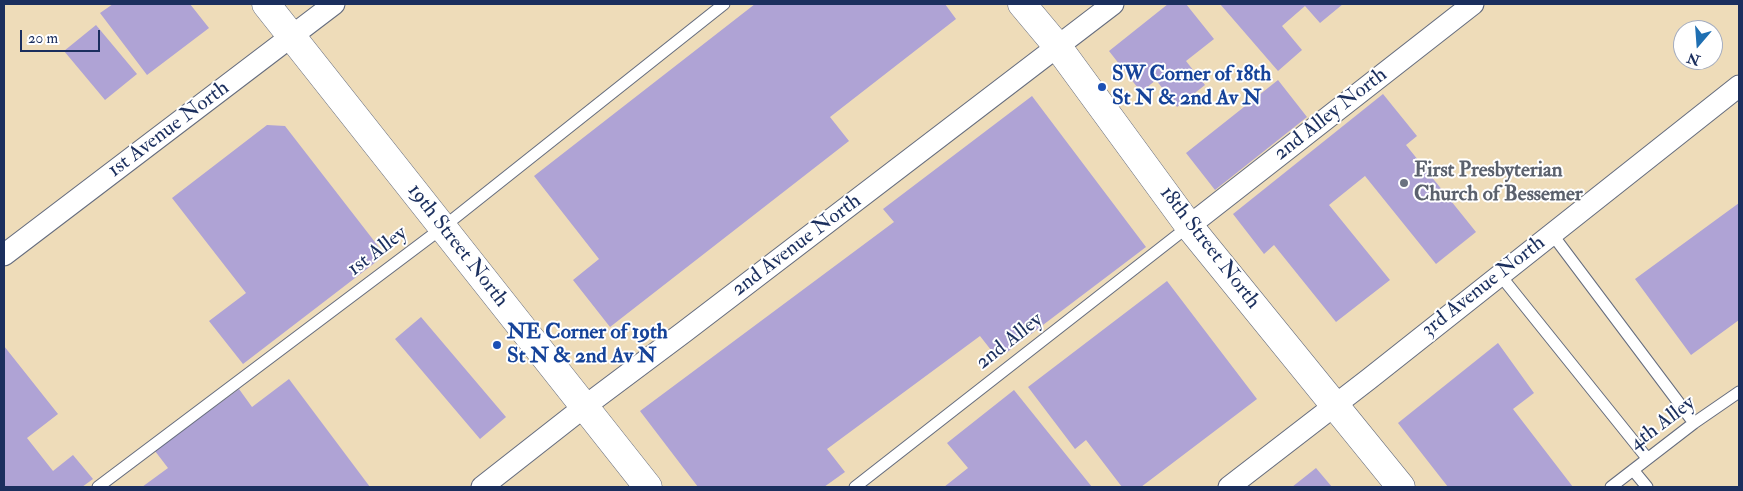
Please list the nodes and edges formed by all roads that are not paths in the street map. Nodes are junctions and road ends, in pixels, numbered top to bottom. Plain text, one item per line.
1 (266, 4) edge
2 (334, 4) edge
3 (724, 4) edge
4 (1022, 4) edge
5 (1113, 4) edge
6 (1473, 4) edge
7 (292, 37) junction
8 (1058, 47) junction
9 (1739, 86) edge
10 (1189, 226) junction
11 (442, 228) junction
12 (1552, 234) junction
13 (4, 255) edge
14 (1500, 275) junction
15 (1739, 392) edge
16 (1335, 405) junction
17 (584, 407) junction
18 (1694, 423) junction
19 (1647, 458) junction
20 (1633, 470) junction
21 (98, 487) edge
22 (482, 487) edge
23 (648, 487) edge
24 (855, 487) edge
25 (1228, 487) edge
26 (1401, 487) edge
27 (1611, 487) edge
28 (1647, 487) edge

1 - 7 street, 19th Street North
2 - 7 street, 1st Avenue North
3 - 11 lane, 1st Alley
4 - 8 street, 18th Street North
5 - 8 street, 2nd Avenue North
6 - 10 street, 2nd Alley North
7 - 11 street, 19th Street North
7 - 13 street, 1st Avenue North
8 - 10 street, 18th Street North
8 - 17 street, 2nd Avenue North
9 - 12 street, 3rd Avenue North
10 - 16 street, 18th Street North
10 - 24 lane, 2nd Alley
11 - 17 street, 19th Street North
11 - 21 lane, 1st Alley
12 - 14 street, 3rd Avenue North
12 - 18 lane
14 - 16 street, 3rd Avenue North
14 - 19 lane
15 - 18 lane, 4th Alley
16 - 25 street, 3rd Avenue North
16 - 26 street, 18th Street North
17 - 22 street, 2nd Avenue North
17 - 23 street, 19th Street North
18 - 19 lane, 4th Alley
19 - 20 lane, 4th Alley
20 - 27 lane, 4th Alley
20 - 28 lane

